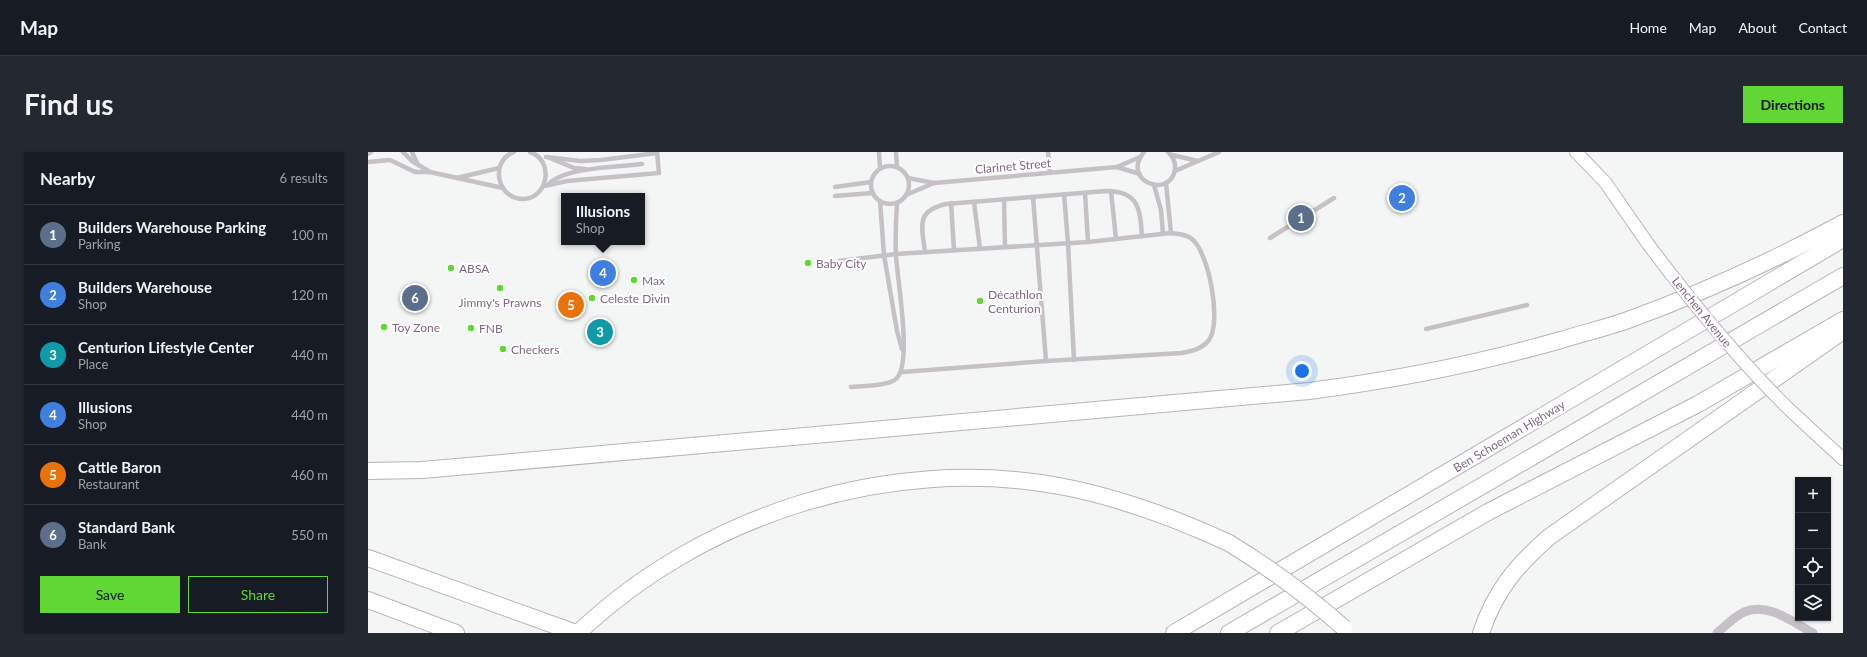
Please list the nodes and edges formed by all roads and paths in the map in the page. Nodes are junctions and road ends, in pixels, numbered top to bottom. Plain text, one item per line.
1 (371, 152) edge
2 (403, 152) edge
3 (412, 152) edge
4 (505, 152) edge
5 (514, 152) edge
6 (657, 152) edge
7 (879, 152) edge
8 (896, 152) edge
9 (1048, 152) edge
10 (1144, 152) edge
11 (1219, 152) edge
12 (1576, 152) edge
13 (1584, 152) edge
14 (533, 153) edge
15 (368, 154) edge
16 (1170, 154) edge
17 (546, 157) junction
18 (1140, 157) junction
19 (504, 158) junction
20 (1198, 161) junction
21 (368, 162) edge
22 (642, 164) dead end
23 (418, 165) junction
24 (897, 167) junction
25 (1117, 167) junction
26 (499, 168) junction
27 (880, 168) junction
28 (588, 169) junction
29 (1174, 171) junction
30 (430, 172) junction
31 (1050, 173) junction
32 (1140, 174) junction
33 (456, 178) junction
34 (908, 178) junction
35 (871, 182) junction
36 (1605, 182) junction
37 (934, 183) junction
38 (1166, 183) junction
39 (546, 185) junction
40 (1154, 185) junction
41 (835, 187) dead end
42 (502, 188) junction
43 (1111, 191) junction
44 (872, 193) junction
45 (1085, 193) junction
46 (1064, 194) junction
47 (906, 195) junction
48 (835, 196) dead end
49 (1033, 197) junction
50 (1334, 198) dead end
51 (1004, 199) junction
52 (880, 201) junction
53 (974, 202) junction
54 (897, 203) junction
55 (951, 203) junction
56 (1843, 223) edge
57 (1171, 233) junction
58 (1163, 234) junction
59 (1142, 236) junction
60 (1270, 238) dead end
61 (1116, 239) junction
62 (1843, 239) edge
63 (1088, 242) junction
64 (1068, 243) junction
65 (1036, 245) junction
66 (1005, 247) junction
67 (980, 249) junction
68 (954, 250) junction
69 (925, 252) junction
70 (896, 254) junction
71 (884, 256) junction
72 (839, 261) dead end
73 (1843, 276) edge
74 (1527, 305) dead end
75 (1843, 320) edge
76 (1426, 329) dead end
77 (1843, 331) edge
78 (904, 354) junction
79 (1074, 360) junction
80 (1046, 361) junction
81 (902, 372) junction
82 (851, 388) dead end
83 (1843, 459) edge
84 (368, 471) edge
85 (368, 558) edge
86 (368, 600) edge
87 (1347, 630) edge
88 (456, 633) edge
89 (577, 633) edge
90 (1174, 633) edge
91 (1229, 633) edge
92 (1278, 633) edge
93 (1481, 633) edge
94 (1717, 633) edge
95 (1813, 633) edge

1 - 15 lane
2 - 23 lane
3 - 23 lane
4 - 19 lane
5 - 19 lane
6 - 17 lane
6 - 39 lane
7 - 27 lane
8 - 24 lane
9 - 31 lane
10 - 18 lane, Clarinet Street
11 - 20 lane
12 - 36 main road, Lenchen Avenue
13 - 36 main road
14 - 17 lane
14 - 39 lane
16 - 20 lane
16 - 29 lane
17 - 28 lane
18 - 25 lane, Clarinet Street
18 - 32 lane
19 - 26 lane
20 - 29 lane
21 - 30 lane
22 - 28 lane
23 - 30 lane
24 - 27 lane
24 - 34 lane
25 - 31 lane, Clarinet Street
25 - 32 lane, Clarinet Street
26 - 33 lane
26 - 42 lane
27 - 35 lane
28 - 39 lane
29 - 38 lane
30 - 33 lane
31 - 37 lane, Clarinet Street
32 - 40 lane, Clarinet Street
33 - 42 lane
34 - 37 lane, Clarinet Street
34 - 47 lane
35 - 41 lane
35 - 44 lane
36 - 83 main road, Lenchen Avenue, bridge
37 - 47 lane, Clarinet Street
38 - 40 lane
38 - 57 lane
39 - 42 lane
40 - 58 lane
43 - 45 lane
43 - 59 lane
43 - 61 lane
44 - 48 lane
44 - 52 lane
45 - 46 lane
45 - 63 lane
46 - 49 lane
46 - 64 lane
47 - 54 lane
49 - 51 lane
49 - 65 lane
50 - 60 lane
51 - 53 lane
51 - 66 lane
52 - 54 lane
52 - 71 lane
53 - 55 lane
53 - 67 lane
54 - 70 lane
55 - 68 lane
55 - 69 lane
56 - 84 highway
57 - 58 lane
57 - 79 lane
58 - 59 lane
59 - 61 lane
61 - 63 lane
62 - 90 highway, Ben Schoeman Highway
63 - 64 lane
64 - 65 lane
64 - 79 lane
65 - 66 lane
65 - 80 lane
66 - 67 lane
67 - 68 lane
68 - 69 lane
69 - 70 lane
70 - 71 lane
70 - 78 lane
71 - 72 lane
71 - 78 lane
73 - 91 highway
74 - 76 lane
75 - 92 highway
77 - 93 highway
78 - 81 lane
79 - 80 lane
80 - 81 lane
81 - 82 lane
85 - 89 highway
86 - 88 highway
87 - 89 highway, bridge
94 - 95 street

